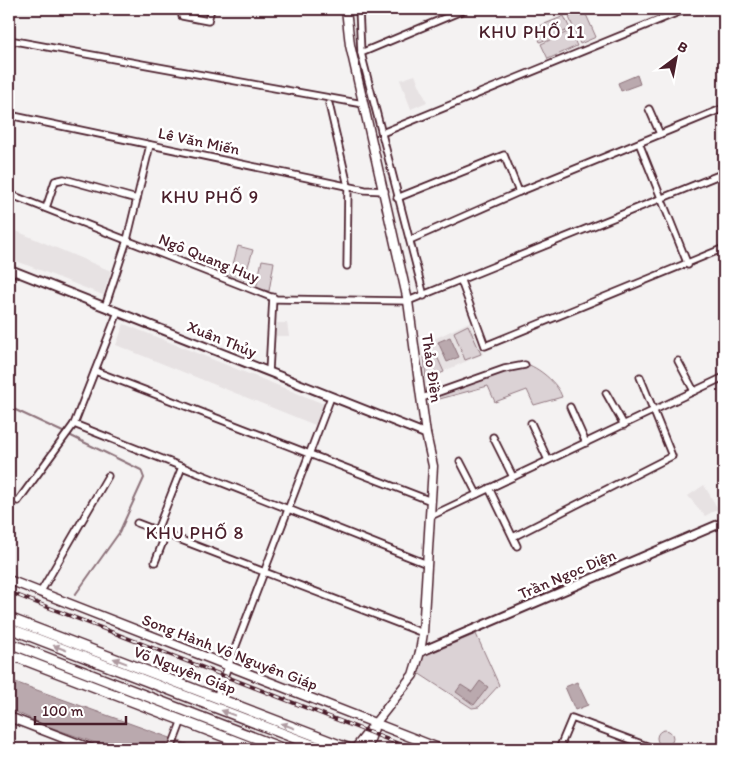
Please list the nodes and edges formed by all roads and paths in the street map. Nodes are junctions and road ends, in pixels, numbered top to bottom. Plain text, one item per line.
1 (183, 9) edge
2 (211, 9) edge
3 (346, 9) edge
4 (359, 9) edge
5 (466, 9) edge
6 (686, 9) edge
7 (9, 40) edge
8 (361, 53) junction
9 (329, 104) dead end
10 (363, 104) junction
11 (724, 108) edge
12 (649, 109) dead end
13 (9, 115) edge
14 (382, 134) junction
15 (660, 134) junction
16 (639, 142) junction
17 (150, 145) junction
18 (724, 173) edge
19 (348, 186) junction
20 (384, 191) junction
21 (519, 192) junction
22 (9, 194) edge
23 (397, 198) junction
24 (661, 198) junction
25 (137, 199) junction
26 (46, 208) junction
27 (127, 240) junction
28 (410, 240) junction
29 (724, 248) edge
30 (688, 265) junction
31 (347, 266) dead end
32 (10, 270) edge
33 (9, 279) edge
34 (461, 281) junction
35 (424, 296) junction
36 (273, 297) junction
37 (408, 302) junction
38 (105, 307) junction
39 (118, 312) junction
40 (678, 361) dead end
41 (525, 365) dead end
42 (95, 371) junction
43 (269, 372) junction
44 (640, 377) dead end
45 (724, 377) edge
46 (694, 391) junction
47 (606, 393) dead end
48 (332, 397) junction
49 (422, 398) junction
50 (570, 407) dead end
51 (653, 411) junction
52 (531, 423) dead end
53 (624, 424) junction
54 (72, 426) junction
55 (426, 434) junction
56 (493, 437) dead end
57 (586, 442) junction
58 (310, 454) junction
59 (548, 460) junction
60 (460, 461) dead end
61 (182, 467) junction
62 (108, 476) dead end
63 (513, 477) junction
64 (489, 488) junction
65 (477, 494) junction
66 (18, 501) dead end
67 (431, 501) junction
68 (288, 510) junction
69 (431, 516) junction
70 (724, 522) edge
71 (137, 523) dead end
72 (157, 530) junction
73 (166, 534) junction
74 (513, 537) junction
75 (517, 546) dead end
76 (155, 562) dead end
77 (427, 564) junction
78 (264, 572) junction
79 (9, 580) edge
80 (40, 593) junction
81 (9, 618) edge
82 (9, 628) edge
83 (422, 633) junction
84 (9, 643) edge
85 (420, 652) junction
86 (9, 654) edge
87 (228, 667) junction
88 (216, 698) junction
89 (9, 717) edge
90 (182, 720) junction
91 (376, 724) junction
92 (92, 749) edge
93 (171, 749) edge
94 (256, 749) edge
95 (284, 749) edge
96 (323, 749) edge
97 (350, 749) edge
98 (355, 749) edge
99 (367, 749) edge
100 (441, 749) edge
101 (559, 749) edge
102 (655, 749) edge

1 - 2 street
3 - 10 main road, Thảo Điền
4 - 8 street
5 - 8 street
6 - 14 street
7 - 10 street
8 - 14 street
9 - 19 street
10 - 20 main road, Thảo Điền
11 - 15 street
12 - 15 street
13 - 17 street, Lê Văn Miến
14 - 23 street
15 - 16 street
16 - 21 street
16 - 24 street
17 - 19 street, Lê Văn Miến
17 - 25 street
18 - 24 street
19 - 20 street, Lê Văn Miến
19 - 31 street
20 - 37 main road, Thảo Điền
21 - 23 street
21 - 28 street
22 - 26 street, Ngô Quang Huy
23 - 28 street
24 - 30 street
24 - 34 street
25 - 26 street
25 - 27 street
26 - 27 street, Ngô Quang Huy
27 - 36 street, Ngô Quang Huy
27 - 38 street
28 - 35 street
29 - 30 street
30 - 34 street
32 - 33 street
32 - 38 street, Xuân Thủy
34 - 35 street
35 - 37 street
36 - 37 street, Ngô Quang Huy
36 - 43 street
37 - 49 main road, Thảo Điền
38 - 39 street, Xuân Thủy
39 - 42 street
39 - 43 street, Xuân Thủy
40 - 46 street
41 - 49 street
42 - 54 street
42 - 58 street
43 - 48 street, Xuân Thủy
44 - 51 street
45 - 46 street
46 - 51 street
47 - 53 street
48 - 55 street, Xuân Thủy
48 - 58 street
49 - 55 main road, Thảo Điền
50 - 57 street
51 - 53 street
51 - 74 street
52 - 59 street
53 - 57 street
54 - 61 street
54 - 66 street
55 - 67 main road, Thảo Điền
56 - 63 street
57 - 59 street
58 - 67 street
58 - 68 street
59 - 63 street
60 - 65 street
61 - 68 street
61 - 72 street
62 - 80 street
63 - 64 street
64 - 65 street
64 - 74 street
65 - 69 street
67 - 69 main road, Thảo Điền
68 - 77 street
68 - 78 street
69 - 77 main road, Thảo Điền
70 - 85 street, Trần Ngọc Diện
71 - 72 street
72 - 73 street
73 - 76 street
73 - 78 street
74 - 75 street
77 - 83 main road, Thảo Điền
78 - 83 street
78 - 87 street
79 - 80 main road, Song Hành Võ Nguyên Giáp
80 - 87 main road, Song Hành Võ Nguyên Giáp
88 -> 81 highway, Võ Nguyên Giáp
96 -> 82 highway, Võ Nguyên Giáp
83 - 85 main road, Thảo Điền
84 - 95 highway
85 - 91 main road, Thảo Điền
86 - 90 highway
87 - 88 street
87 - 91 main road, Song Hành Võ Nguyên Giáp
97 -> 88 highway, Võ Nguyên Giáp
89 - 92 main road
90 - 93 street
90 - 94 highway
91 - 98 main road, Thảo Điền
91 - 99 main road, Thảo Điền
91 - 100 main road, Song Hành Võ Nguyên Giáp
101 - 102 street

